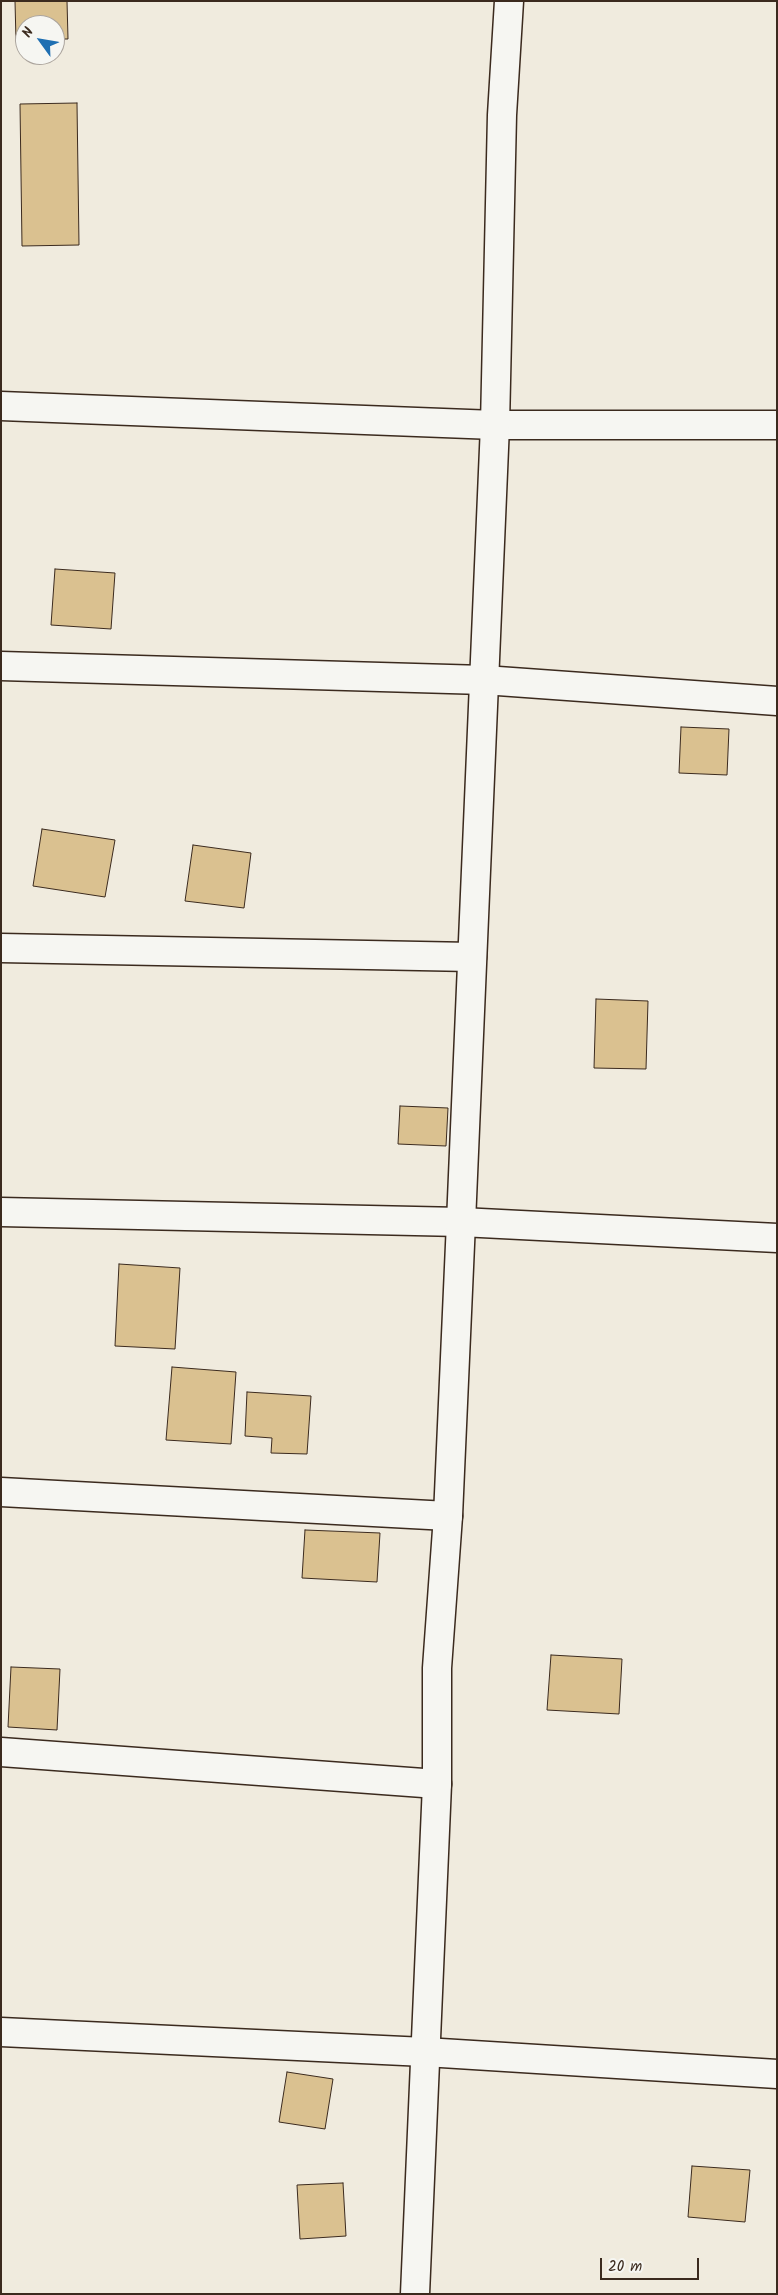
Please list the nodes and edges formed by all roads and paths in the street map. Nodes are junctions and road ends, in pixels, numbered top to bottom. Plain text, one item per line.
1 (509, 1) edge
2 (1, 406) edge
3 (495, 425) junction
4 (777, 425) edge
5 (1, 666) edge
6 (484, 680) junction
7 (777, 701) edge
8 (1, 948) edge
9 (472, 957) junction
10 (1, 1212) edge
11 (461, 1222) junction
12 (777, 1238) edge
13 (1, 1492) edge
14 (448, 1516) junction
15 (1, 1752) edge
16 (437, 1784) junction
17 (1, 2032) edge
18 (426, 2052) junction
19 (777, 2074) edge
20 (415, 2294) edge

1 - 3 street
2 - 3 street
3 - 4 street
3 - 6 street
5 - 6 street
6 - 7 street
6 - 9 street
8 - 9 street
9 - 11 street
10 - 11 street
11 - 12 street
11 - 14 street
13 - 14 street
14 - 16 street
15 - 16 street
16 - 18 street
17 - 18 street
18 - 19 street
18 - 20 street

